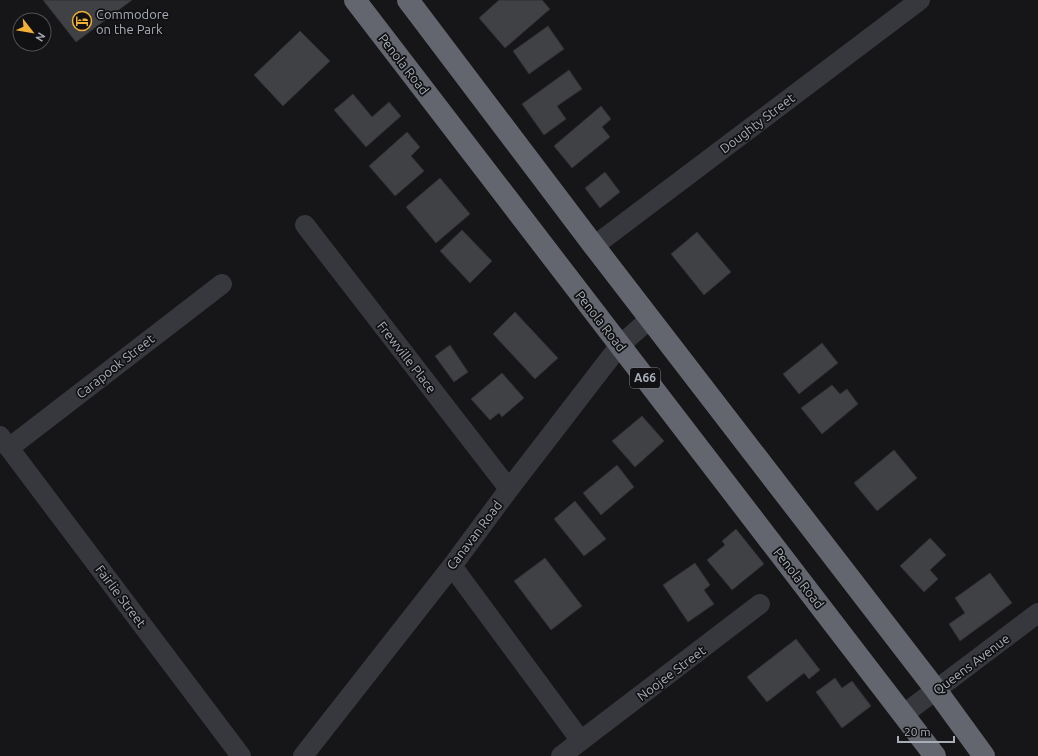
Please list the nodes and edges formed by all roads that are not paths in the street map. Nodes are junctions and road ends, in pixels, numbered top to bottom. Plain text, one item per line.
1 (355, 0) edge
2 (408, 0) edge
3 (920, 0) edge
4 (305, 225) dead end
5 (594, 246) junction
6 (222, 284) dead end
7 (650, 319) junction
8 (620, 345) junction
9 (4, 442) edge
10 (509, 489) junction
11 (452, 566) junction
12 (760, 604) dead end
13 (1038, 613) edge
14 (936, 690) junction
15 (904, 714) junction
16 (581, 741) junction
17 (242, 756) edge
18 (303, 756) edge
19 (561, 756) edge
20 (935, 756) edge
21 (984, 756) edge

1 - 8 highway, Penola Road / A66
2 - 5 highway
3 - 5 street, Doughty Street
4 - 10 street, Frewville Place
5 - 7 highway
6 - 9 street, Carapook Street
7 - 8 street, Canavan Road
7 - 14 highway
8 - 10 street, Canavan Road
8 - 15 highway, Penola Road / A66
9 - 17 street, Fairlie Street
10 - 11 street, Canavan Road
11 - 16 street
11 - 18 street, Canavan Road
12 - 16 street, Noojee Street
13 - 14 street, Queens Avenue
14 - 15 street, Queens Avenue
14 - 21 highway
15 - 20 highway, Penola Road / A66
16 - 19 street, Noojee Street

